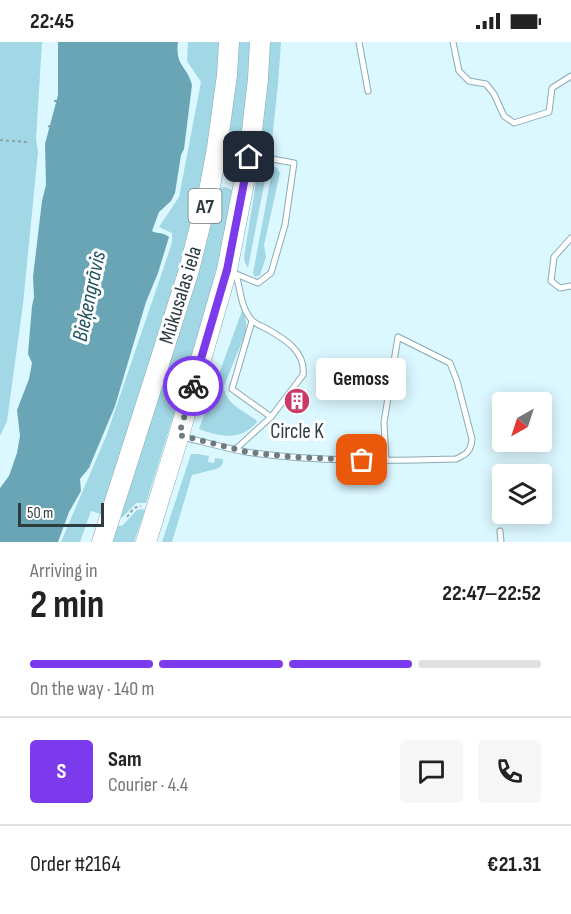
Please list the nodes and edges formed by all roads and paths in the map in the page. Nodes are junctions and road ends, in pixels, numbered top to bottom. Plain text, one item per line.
1 (229, 42) edge
2 (260, 42) edge
3 (360, 42) edge
4 (453, 42) edge
5 (571, 76) edge
6 (368, 91) dead end
7 (0, 140) edge
8 (27, 141) dead end
9 (217, 147) junction
10 (249, 157) junction
11 (571, 238) edge
12 (231, 272) junction
13 (571, 286) edge
14 (252, 321) junction
15 (271, 417) junction
16 (179, 435) junction
17 (233, 449) junction
18 (386, 461) junction
19 (156, 510) junction
20 (109, 520) junction
21 (500, 531) dead end
22 (102, 542) edge
23 (146, 542) edge
24 (501, 542) edge

1 - 9 highway, Mūkusalas iela / A7
2 - 10 highway, Mūkusalas iela / A7
3 - 6 lane
4 - 5 lane
7 - 8 path
9 - 10 highway
9 - 20 highway, Mūkusalas iela / A7
10 - 12 highway, Mūkusalas iela / A7
10 - 12 lane
11 - 13 lane
12 - 14 lane
12 - 16 highway, Mūkusalas iela / A7
14 - 15 lane
14 - 15 lane
15 - 17 lane
16 - 17 lane
16 - 19 highway, Mūkusalas iela / A7
17 - 18 lane
18 - 18 lane
19 - 20 path
19 - 23 highway, Mūkusalas iela / A7
20 - 22 highway, Mūkusalas iela / A7
21 - 24 lane

